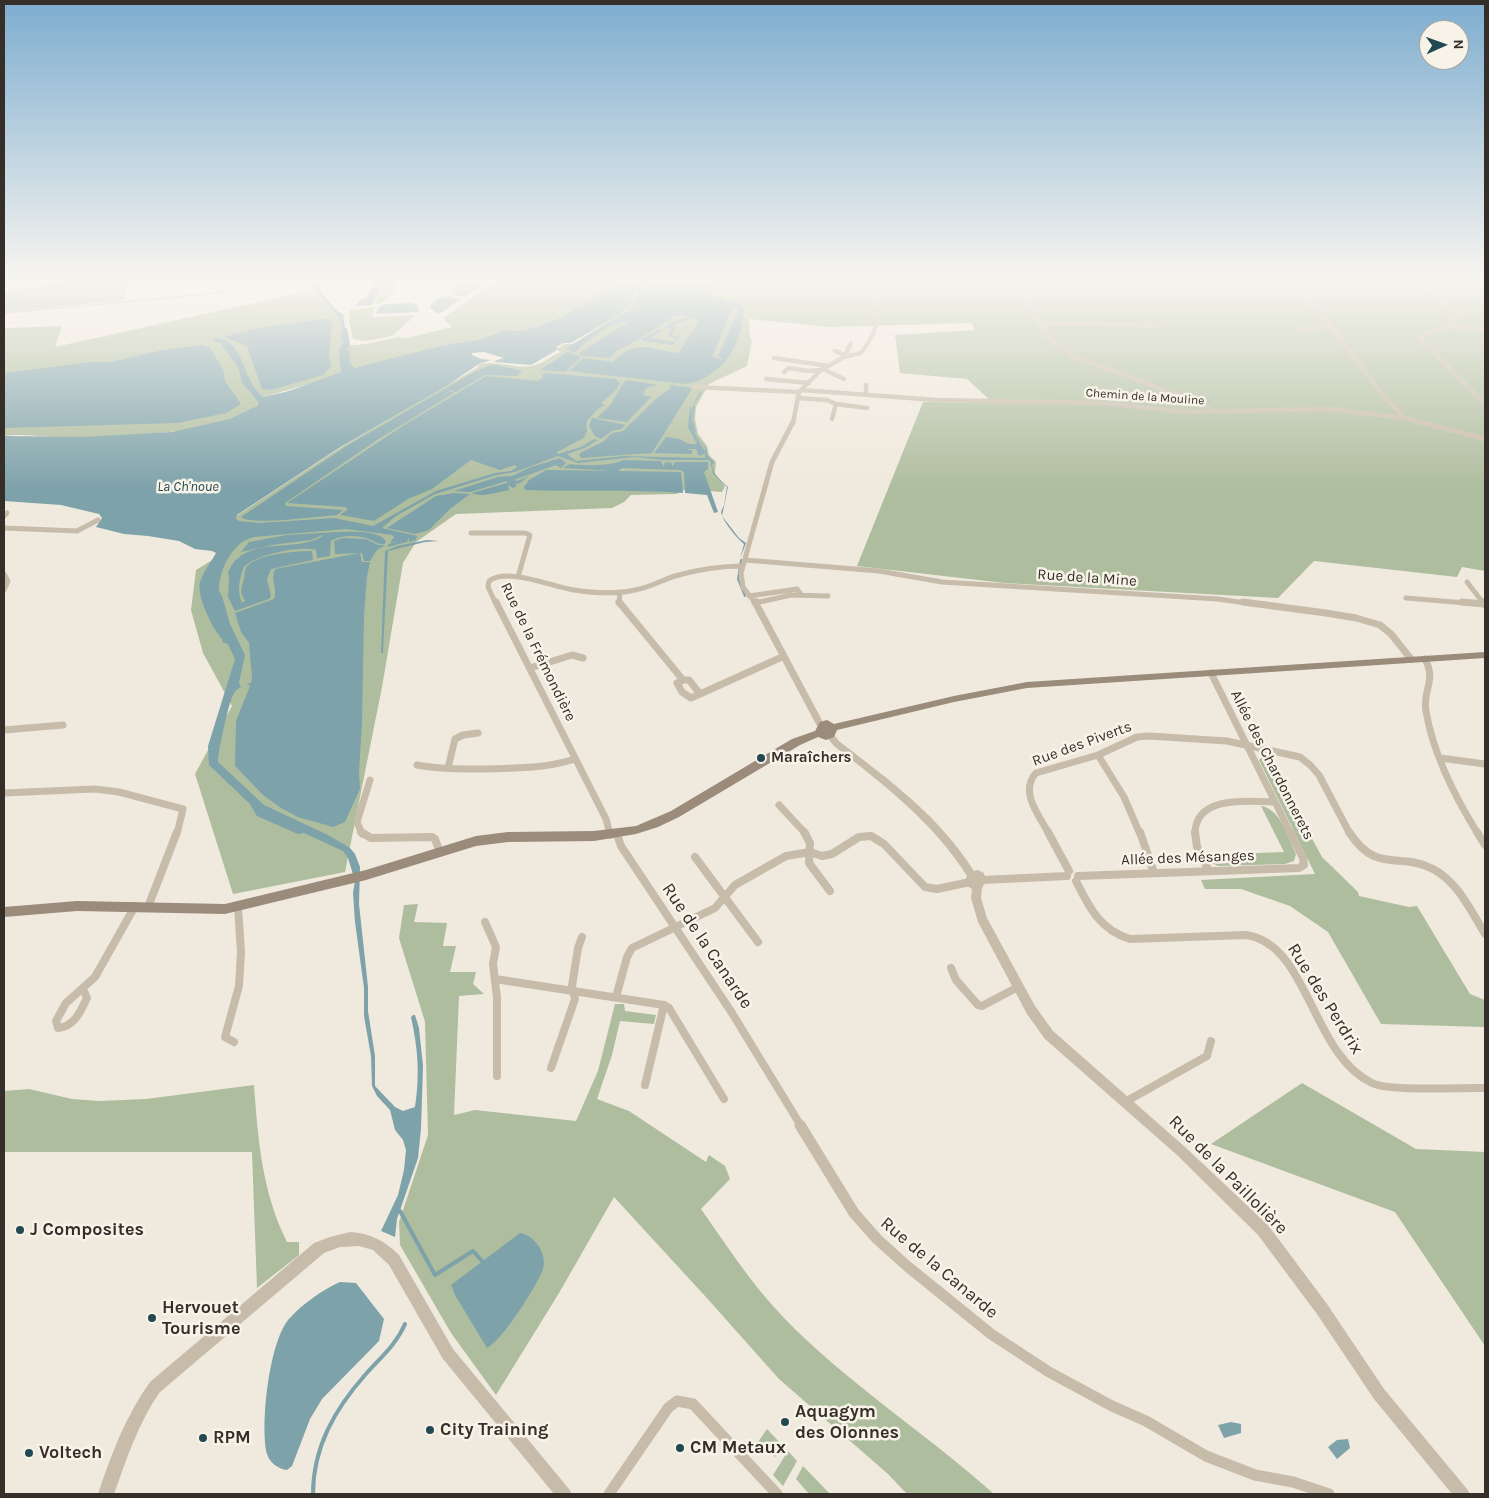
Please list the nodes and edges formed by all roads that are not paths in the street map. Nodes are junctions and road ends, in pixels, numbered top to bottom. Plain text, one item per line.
1 (848, 350) edge
2 (864, 350) edge
3 (1066, 350) edge
4 (1349, 350) edge
5 (1430, 350) edge
6 (835, 351) dead end
7 (804, 353) dead end
8 (845, 356) junction
9 (774, 358) dead end
10 (800, 362) junction
11 (829, 366) junction
12 (822, 370) junction
13 (784, 372) dead end
14 (766, 379) dead end
15 (844, 379) dead end
16 (809, 383) junction
17 (866, 385) dead end
18 (694, 387) dead end
19 (799, 393) junction
20 (866, 394) junction
21 (836, 404) junction
22 (1485, 404) edge
23 (867, 408) dead end
24 (1214, 411) junction
25 (1405, 418) junction
26 (832, 419) dead end
27 (1485, 439) edge
28 (98, 520) dead end
29 (4, 528) edge
30 (471, 533) dead end
31 (741, 564) junction
32 (4, 574) edge
33 (518, 577) junction
34 (1467, 582) dead end
35 (4, 590) edge
36 (620, 592) junction
37 (800, 593) junction
38 (749, 596) junction
39 (828, 596) dead end
40 (1406, 598) dead end
41 (755, 603) junction
42 (1485, 604) edge
43 (1485, 655) edge
44 (782, 656) junction
45 (582, 658) dead end
46 (1411, 659) junction
47 (1424, 659) junction
48 (530, 668) junction
49 (1211, 673) junction
50 (683, 680) junction
51 (700, 694) junction
52 (63, 726) dead end
53 (1239, 729) junction
54 (4, 730) edge
55 (825, 730) junction
56 (478, 734) dead end
57 (1231, 742) junction
58 (1246, 744) junction
59 (1266, 749) junction
60 (1098, 755) junction
61 (1440, 758) junction
62 (575, 759) junction
63 (1254, 759) junction
64 (416, 764) dead end
65 (1485, 764) edge
66 (448, 768) junction
67 (370, 780) dead end
68 (4, 793) edge
69 (1275, 802) junction
70 (779, 806) dead end
71 (613, 834) junction
72 (1485, 846) edge
73 (440, 850) junction
74 (810, 852) junction
75 (695, 857) dead end
76 (1300, 868) joint
77 (1209, 871) junction
78 (1154, 873) junction
79 (1068, 874) junction
80 (1077, 878) junction
81 (975, 881) junction
82 (830, 891) dead end
83 (724, 899) junction
84 (135, 906) junction
85 (148, 907) junction
86 (238, 907) junction
87 (4, 912) edge
88 (485, 922) dead end
89 (676, 928) junction
90 (1485, 934) edge
91 (582, 937) dead end
92 (758, 942) dead end
93 (951, 968) dead end
94 (495, 979) junction
95 (1018, 987) junction
96 (84, 989) dead end
97 (574, 991) junction
98 (616, 997) junction
99 (664, 1005) junction
100 (1211, 1041) dead end
101 (234, 1042) dead end
102 (552, 1068) dead end
103 (497, 1076) dead end
104 (645, 1085) dead end
105 (1485, 1088) edge
106 (724, 1099) dead end
107 (1125, 1102) junction
108 (106, 1494) edge
109 (564, 1494) edge
110 (608, 1494) edge
111 (776, 1494) edge
112 (1328, 1494) edge
113 (1462, 1494) edge

1 - 8 street
2 - 8 street
3 - 24 street
4 - 25 street
5 - 22 street
6 - 8 street
7 - 10 street
8 - 11 street
9 - 10 street
10 - 11 street
11 - 12 street
12 - 13 street
12 - 15 street
12 - 16 street
14 - 16 street
16 - 19 street
17 - 20 street
18 - 19 street
19 - 20 street, Chemin de la Mouline
19 - 21 street
19 - 31 street
20 - 24 street, Chemin de la Mouline
21 - 23 street
21 - 26 street
24 - 25 street, Chemin de la Mouline
25 - 27 street, Chemin de la Mouline
28 - 29 street
30 - 33 street
31 - 36 street, Rue de la Frémondière
31 - 38 street
31 - 46 street, Rue de la Mine
32 - 35 street
33 - 36 street, Rue de la Frémondière
33 - 48 street, Rue de la Frémondière
34 - 42 street
36 - 50 street
37 - 38 street
37 - 39 street
37 - 41 street
38 - 41 street
40 - 42 street
41 - 44 street
43 - 47 main road
44 - 51 street
44 - 55 street
45 - 48 street
46 - 47 main road
46 - 49 main road
47 - 61 street
48 - 62 street, Rue de la Frémondière
49 - 53 street, Allée des Chardonnerets
49 - 55 main road
50 - 51 street
50 - 51 street
52 - 54 street
53 - 57 street
53 - 58 street, Allée des Chardonnerets
55 - 71 main road
55 - 81 street, Rue de la Paillolière
56 - 66 street
57 - 58 street, Rue des Piverts
57 - 60 street, Rue des Piverts
58 - 59 street, Rue des Piverts
58 - 63 street, Allée des Chardonnerets
59 - 63 street
59 - 90 street, Rue des Piverts
60 - 78 street
60 - 79 street, Rue des Piverts
61 - 65 street
61 - 72 street
62 - 66 street
62 - 71 street, Rue de la Frémondière
63 - 69 street, Allée des Chardonnerets
64 - 66 street
67 - 73 street
68 - 85 street
69 - 76 street, Allée des Chardonnerets
69 - 77 street
70 - 74 street
71 - 73 main road
71 - 89 street, Rue de la Canarde
73 - 86 main road
74 - 81 street
74 - 82 street
74 - 83 street
75 - 83 street
76 - 77 street, Allée des Mésanges
77 - 78 street, Allée des Mésanges
78 - 80 street, Allée des Mésanges
79 - 80 street
79 - 81 street
80 - 105 street, Rue des Perdrix
81 - 95 street, Rue de la Paillolière
83 - 89 street
83 - 92 street
84 - 85 main road
84 - 87 main road
84 - 96 street
85 - 86 main road
86 - 101 street
88 - 94 street
89 - 98 street
89 - 112 street, Rue de la Canarde
91 - 97 street
93 - 95 street
94 - 97 street
94 - 103 street
95 - 107 street, Rue de la Paillolière
97 - 98 street
97 - 102 street
98 - 99 street
99 - 104 street
99 - 106 street
100 - 107 street
107 - 113 street, Rue de la Paillolière
108 - 109 street
110 - 111 street

